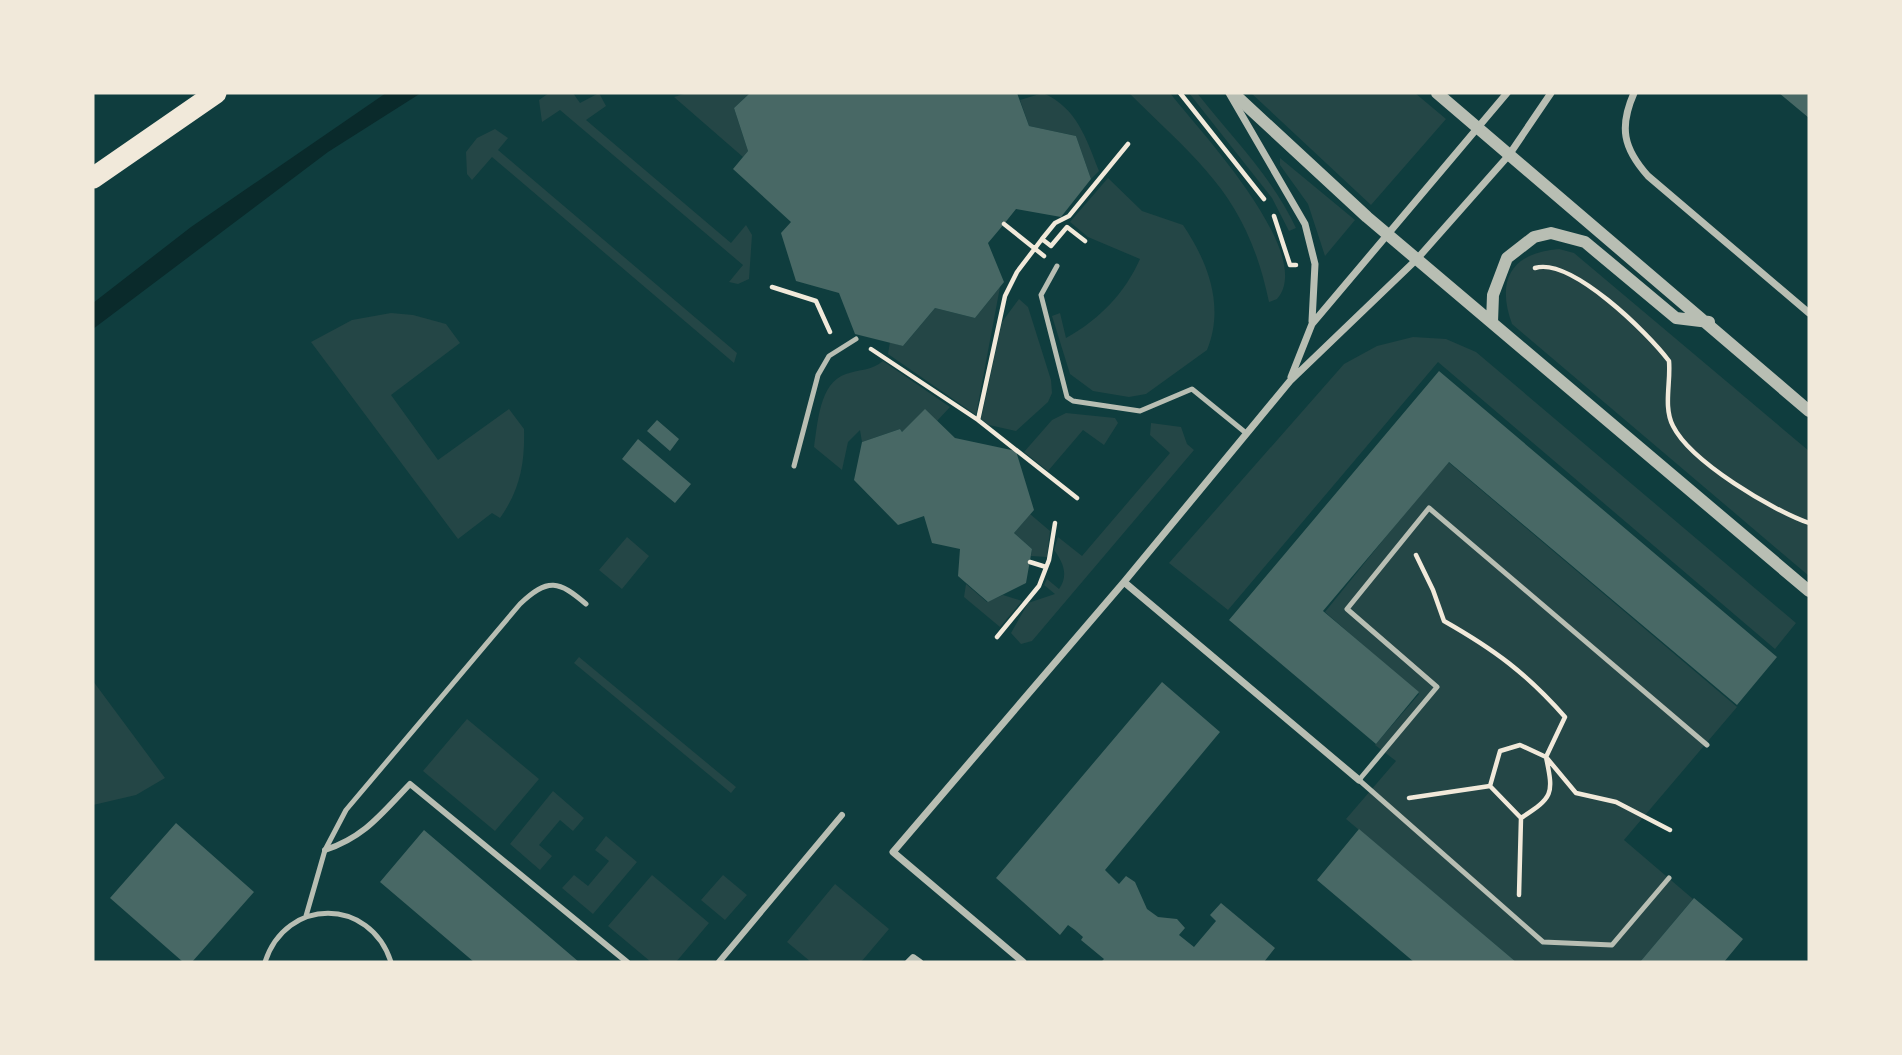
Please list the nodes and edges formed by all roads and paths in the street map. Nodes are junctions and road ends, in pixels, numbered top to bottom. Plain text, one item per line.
1 (216, 93) edge
2 (1231, 93) edge
3 (1437, 93) edge
4 (1507, 93) edge
5 (1552, 93) edge
6 (1634, 93) edge
7 (1477, 128) junction
8 (1128, 144) dead end
9 (1508, 155) junction
10 (93, 178) edge
11 (1004, 224) dead end
12 (1387, 233) junction
13 (1042, 239) junction
14 (1085, 241) dead end
15 (1037, 250) junction
16 (1417, 259) junction
17 (1057, 266) dead end
18 (1495, 285) junction
19 (772, 287) dead end
20 (1809, 313) edge
21 (1492, 322) junction
22 (1709, 323) junction
23 (1312, 324) junction
24 (856, 339) joint
25 (838, 349) junction
26 (1290, 381) junction
27 (1809, 411) edge
28 (978, 420) junction
29 (1246, 433) junction
30 (794, 466) dead end
31 (1077, 498) dead end
32 (1055, 523) dead end
33 (1809, 523) edge
34 (1406, 536) junction
35 (1030, 562) dead end
36 (1046, 567) junction
37 (1124, 582) junction
38 (1809, 591) edge
39 (586, 604) dead end
40 (997, 637) dead end
41 (1707, 745) dead end
42 (1546, 757) junction
43 (1359, 780) junction
44 (1490, 786) junction
45 (1384, 801) junction
46 (842, 816) dead end
47 (1521, 818) junction
48 (1670, 830) dead end
49 (325, 849) junction
50 (1669, 878) dead end
51 (306, 916) junction
52 (1518, 920) junction
53 (265, 962) edge
54 (391, 962) edge
55 (627, 962) edge
56 (719, 962) edge
57 (908, 962) edge
58 (920, 962) edge
59 (1023, 962) edge

1 - 10 highway
2 - 12 street
2 - 23 street
3 - 7 street
4 - 7 street
5 - 9 street
6 - 20 street
7 - 9 street
7 - 12 street
8 - 13 path
9 - 16 street
9 - 22 street
11 - 15 path
12 - 16 street
12 - 23 street
13 - 14 path
13 - 15 path
15 - 28 path
16 - 21 street
16 - 26 street
17 - 29 lane
18 - 21 street
18 - 22 street
18 - 33 path
19 - 25 path
21 - 38 street
22 - 27 street
23 - 26 street
24 - 25 lane
24 - 28 path
25 - 30 lane
26 - 29 street
28 - 31 path
29 - 37 street
32 - 36 path
34 - 41 lane
34 - 42 path
34 - 43 lane
35 - 36 path
36 - 40 path
37 - 43 street
37 - 59 street
39 - 49 lane
42 - 44 path
42 - 47 path
42 - 48 path
43 - 45 lane
44 - 45 path
44 - 47 path
45 - 52 lane
46 - 56 street
47 - 52 path
49 - 51 lane
49 - 55 street
50 - 52 lane
51 - 53 lane
51 - 54 lane
57 - 58 street

